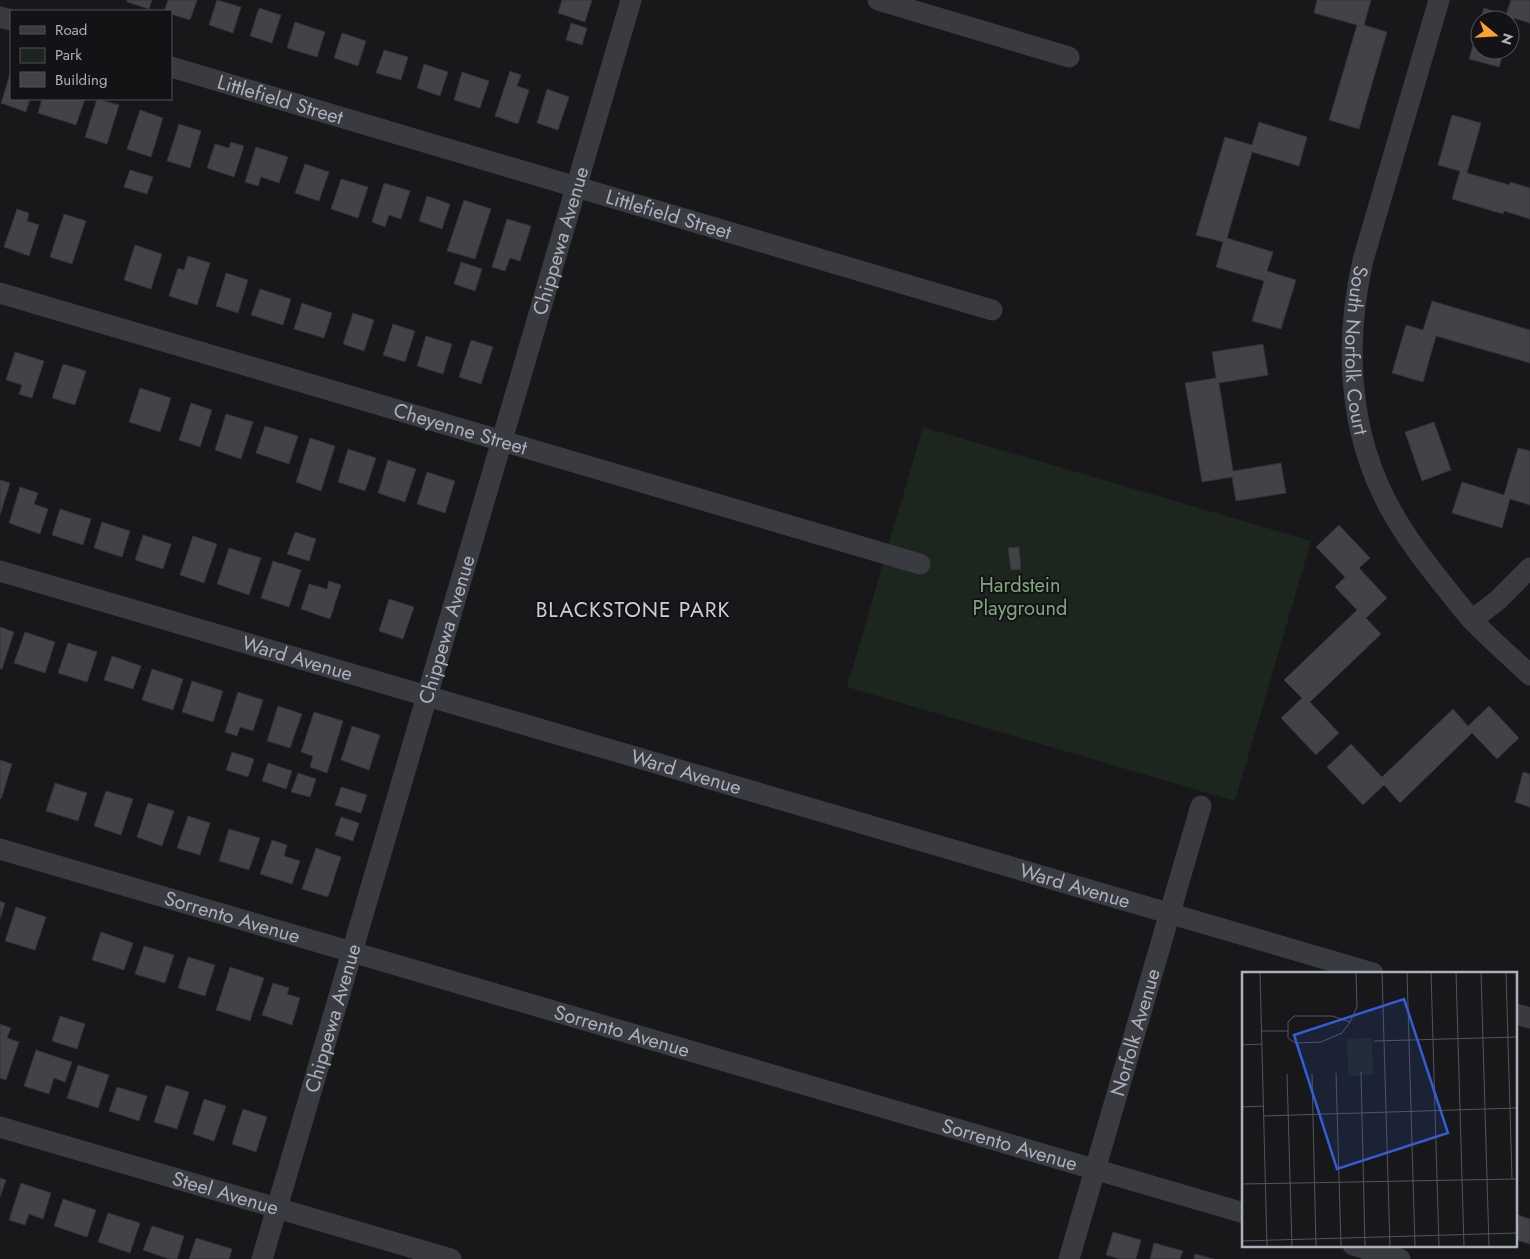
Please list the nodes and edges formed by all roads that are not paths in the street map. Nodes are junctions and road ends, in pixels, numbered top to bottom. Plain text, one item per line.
1 (631, 0) edge
2 (878, 0) edge
3 (1439, 0) edge
4 (1069, 57) dead end
5 (172, 67) edge
6 (576, 186) junction
7 (0, 293) edge
8 (992, 310) dead end
9 (502, 441) junction
10 (920, 564) dead end
11 (1530, 568) edge
12 (0, 571) edge
13 (1472, 620) junction
14 (1530, 675) edge
15 (427, 696) junction
16 (1201, 806) dead end
17 (0, 849) edge
18 (1170, 914) junction
19 (352, 952) junction
20 (1370, 972) edge
21 (0, 1127) edge
22 (1095, 1170) junction
23 (277, 1208) junction
24 (1242, 1212) edge
25 (1356, 1246) edge
26 (262, 1259) edge
27 (451, 1259) edge
28 (1069, 1259) edge
29 (1400, 1259) edge

1 - 6 street, Chippewa Avenue
2 - 4 street
3 - 13 street, South Norfolk Court
5 - 6 street, Littlefield Street
6 - 8 street, Littlefield Street
6 - 9 street, Chippewa Avenue
7 - 9 street, Cheyenne Street
9 - 10 street, Cheyenne Street
9 - 15 street, Chippewa Avenue
11 - 13 street
12 - 15 street, Ward Avenue
13 - 14 street
15 - 18 street, Ward Avenue
15 - 19 street, Chippewa Avenue
16 - 18 street, Norfolk Avenue
17 - 19 street, Sorrento Avenue
18 - 20 street, Ward Avenue
18 - 22 street, Norfolk Avenue
19 - 22 street, Sorrento Avenue
19 - 23 street, Chippewa Avenue
21 - 23 street, Steel Avenue
22 - 24 street, Sorrento Avenue
22 - 28 street, Norfolk Avenue
23 - 26 street, Chippewa Avenue
23 - 27 street, Steel Avenue
25 - 29 street

